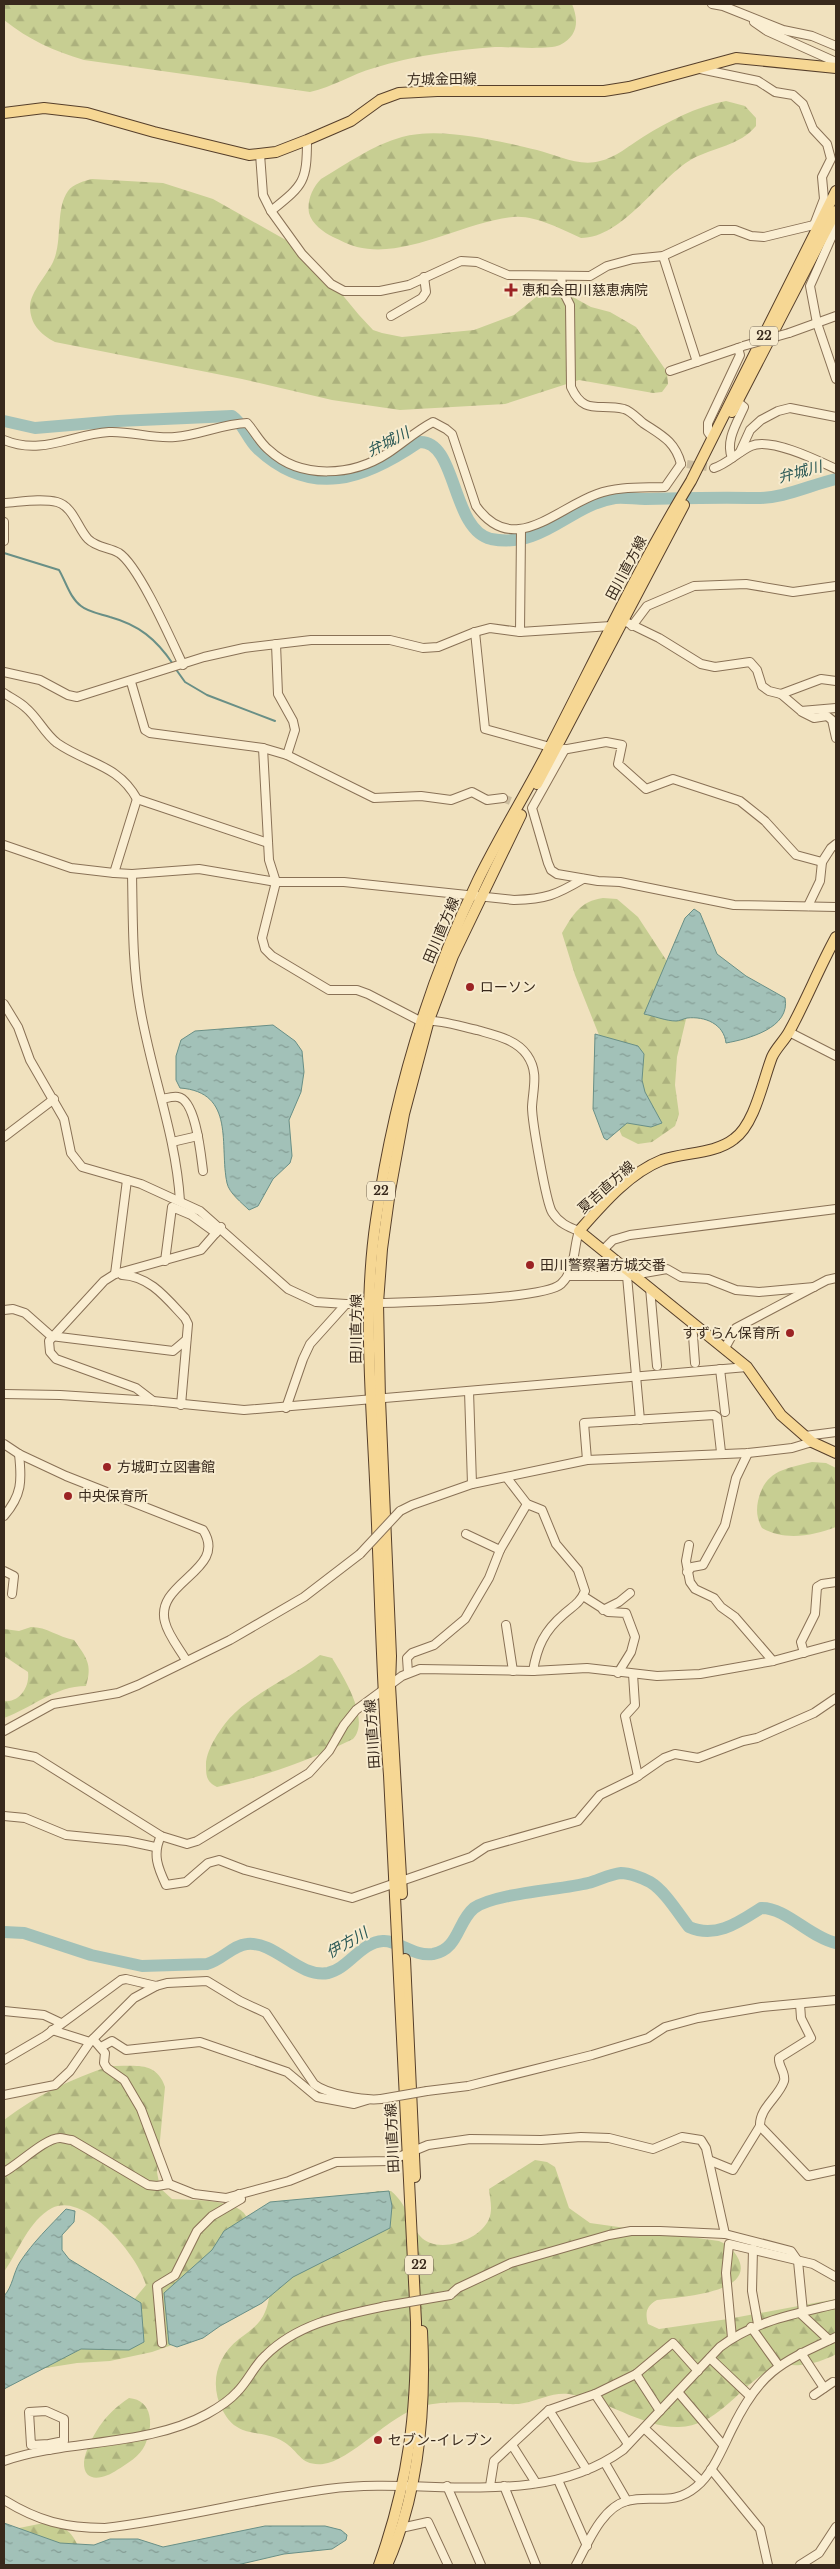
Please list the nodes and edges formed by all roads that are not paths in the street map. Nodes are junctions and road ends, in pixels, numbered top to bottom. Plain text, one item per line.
1 (712, 4) edge
2 (744, 4) edge
3 (742, 13) junction
4 (836, 46) edge
5 (836, 62) edge
6 (836, 68) edge
7 (696, 69) junction
8 (4, 113) edge
9 (307, 140) junction
10 (260, 154) junction
11 (836, 191) edge
12 (271, 211) junction
13 (828, 220) edge
14 (663, 256) junction
15 (424, 277) junction
16 (561, 277) junction
17 (390, 316) dead end
18 (836, 316) edge
19 (817, 323) junction
20 (740, 347) junction
21 (697, 362) junction
22 (670, 371) dead end
23 (836, 379) edge
24 (738, 402) junction
25 (836, 417) edge
26 (712, 438) junction
27 (4, 440) edge
28 (740, 453) junction
29 (732, 458) junction
30 (714, 468) tunnel mouth
31 (836, 469) edge
32 (693, 482) junction
33 (4, 503) edge
34 (4, 522) edge
35 (670, 522) junction
36 (521, 532) junction
37 (4, 541) edge
38 (836, 586) edge
39 (628, 623) junction
40 (611, 626) junction
41 (475, 632) junction
42 (520, 632) junction
43 (276, 644) junction
44 (183, 665) junction
45 (4, 672) edge
46 (836, 681) edge
47 (131, 682) junction
48 (4, 693) edge
49 (782, 694) junction
50 (836, 708) edge
51 (801, 711) junction
52 (836, 738) edge
53 (263, 748) junction
54 (557, 749) junction
55 (287, 754) junction
56 (503, 798) tunnel mouth
57 (138, 800) junction
58 (528, 807) junction
59 (268, 843) junction
60 (836, 844) edge
61 (4, 846) edge
62 (822, 862) junction
63 (114, 873) junction
64 (132, 874) junction
65 (583, 879) junction
66 (276, 882) junction
67 (476, 896) junction
68 (808, 906) junction
69 (836, 907) edge
70 (836, 937) edge
71 (833, 949) edge
72 (4, 1004) edge
73 (425, 1021) junction
74 (788, 1032) junction
75 (836, 1056) edge
76 (54, 1099) junction
77 (162, 1099) junction
78 (198, 1136) junction
79 (4, 1137) edge
80 (172, 1142) junction
81 (203, 1171) dead end
82 (127, 1180) junction
83 (180, 1201) junction
84 (836, 1209) edge
85 (218, 1230) junction
86 (579, 1231) junction
87 (604, 1249) junction
88 (165, 1260) junction
89 (115, 1274) junction
90 (630, 1275) junction
91 (568, 1276) junction
92 (836, 1278) edge
93 (814, 1287) junction
94 (650, 1288) junction
95 (373, 1303) junction
96 (346, 1304) junction
97 (4, 1310) edge
98 (692, 1322) junction
99 (51, 1336) junction
100 (186, 1340) junction
101 (725, 1348) junction
102 (696, 1363) dead end
103 (657, 1366) dead end
104 (747, 1367) junction
105 (720, 1369) junction
106 (636, 1375) junction
107 (468, 1391) junction
108 (4, 1394) edge
109 (375, 1400) junction
110 (153, 1401) junction
111 (181, 1406) junction
112 (286, 1408) junction
113 (725, 1412) dead end
114 (640, 1420) junction
115 (836, 1432) edge
116 (808, 1439) junction
117 (4, 1444) edge
118 (721, 1452) junction
119 (748, 1453) junction
120 (836, 1453) edge
121 (19, 1454) junction
122 (587, 1460) junction
123 (506, 1478) junction
124 (472, 1484) junction
125 (527, 1504) junction
126 (4, 1516) edge
127 (466, 1534) dead end
128 (688, 1545) dead end
129 (500, 1550) junction
130 (4, 1571) edge
131 (687, 1572) junction
132 (836, 1582) edge
133 (630, 1593) dead end
134 (12, 1594) dead end
135 (583, 1596) junction
136 (603, 1610) junction
137 (506, 1625) dead end
138 (836, 1644) edge
139 (804, 1653) junction
140 (186, 1660) junction
141 (773, 1661) junction
142 (513, 1671) junction
143 (533, 1672) junction
144 (408, 1673) junction
145 (618, 1673) junction
146 (634, 1674) junction
147 (386, 1688) junction
148 (836, 1698) edge
149 (4, 1731) edge
150 (4, 1751) edge
151 (638, 1776) junction
152 (4, 1816) edge
153 (161, 1836) junction
154 (155, 1847) junction
155 (398, 1882) junction
156 (156, 1986) junction
157 (836, 2000) edge
158 (800, 2004) junction
159 (4, 2011) edge
160 (61, 2023) junction
161 (52, 2030) junction
162 (92, 2041) junction
163 (101, 2047) junction
164 (4, 2060) edge
165 (4, 2095) edge
166 (367, 2100) junction
167 (760, 2126) junction
168 (411, 2151) junction
169 (711, 2161) junction
170 (836, 2170) edge
171 (4, 2172) edge
172 (169, 2184) junction
173 (239, 2194) junction
174 (725, 2234) junction
175 (752, 2249) junction
176 (798, 2261) junction
177 (836, 2277) edge
178 (836, 2304) edge
179 (802, 2313) junction
180 (754, 2326) junction
181 (732, 2338) junction
182 (833, 2338) edge
183 (162, 2343) dead end
184 (801, 2353) junction
185 (710, 2358) junction
186 (779, 2366) junction
187 (698, 2371) junction
188 (636, 2374) junction
189 (833, 2382) dead end
190 (824, 2388) junction
191 (678, 2392) junction
192 (595, 2394) junction
193 (814, 2395) dead end
194 (750, 2396) junction
195 (548, 2410) junction
196 (660, 2411) junction
197 (644, 2428) junction
198 (628, 2444) junction
199 (512, 2445) junction
200 (724, 2445) junction
201 (49, 2447) junction
202 (4, 2461) edge
203 (605, 2463) junction
204 (711, 2469) junction
205 (587, 2470) junction
206 (558, 2480) junction
207 (701, 2481) junction
208 (536, 2483) junction
209 (406, 2486) junction
210 (447, 2486) junction
211 (490, 2486) junction
212 (504, 2486) junction
213 (4, 2500) edge
214 (627, 2501) junction
215 (836, 2527) edge
216 (401, 2528) junction
217 (587, 2546) junction
218 (379, 2565) edge
219 (387, 2565) edge
220 (448, 2565) edge
221 (481, 2565) edge
222 (536, 2565) edge
223 (576, 2565) edge
224 (768, 2565) edge
225 (800, 2565) edge

1 - 3 street
2 - 3 street
3 - 4 street
3 - 5 street
6 - 7 main road, 方城金田線
7 - 9 main road, 方城金田線
7 - 13 street
8 - 10 main road, 方城金田線
9 - 10 main road, 方城金田線
9 - 12 street
10 - 12 street
11 - 13 main road, 田川直方線 / 22
12 - 15 street
13 - 14 street
13 - 19 street
13 - 24 main road, 田川直方線 / 22
13 - 26 main road, 田川直方線 / 22
14 - 16 street
14 - 21 street
15 - 16 street
15 - 17 street
16 - 36 street
18 - 19 street
19 - 20 street, bridge
19 - 23 street
20 - 21 street
20 - 26 street
21 - 22 street
24 - 29 street
24 - 32 main road, 田川直方線 / 22
25 - 28 street
26 - 32 main road, 田川直方線 / 22
27 - 36 street
28 - 29 street
28 - 31 street
29 - 30 street
32 - 35 main road, 田川直方線 / 22
33 - 44 street
34 - 37 street
35 - 39 main road, 田川直方線 / 22
35 - 40 main road, 田川直方線 / 22
36 - 42 street
38 - 39 street
39 - 40 street
39 - 49 street
39 - 54 main road, 田川直方線 / 22
40 - 42 street
40 - 54 main road, 田川直方線 / 22
41 - 42 street
41 - 43 street
41 - 54 street
43 - 44 street
43 - 55 street
44 - 47 street
45 - 47 street
46 - 49 street
47 - 53 street
48 - 57 street
49 - 51 street
50 - 51 street
51 - 52 street
53 - 55 street
53 - 59 street
54 - 58 main road, 田川直方線 / 22
54 - 62 street
54 - 67 main road, 田川直方線 / 22
55 - 56 street
57 - 59 street
57 - 63 street
58 - 65 street
58 - 67 main road, 田川直方線 / 22
59 - 66 street
60 - 62 street
61 - 63 street
62 - 68 street
63 - 64 street
64 - 66 street
64 - 77 street
65 - 67 street
65 - 68 street
66 - 67 street
66 - 73 street
67 - 73 main road, 田川直方線 / 22
68 - 69 street
70 - 71 main road, 夏吉直方線
71 - 74 main road, 夏吉直方線
72 - 76 street
73 - 86 street
73 - 95 main road, 田川直方線 / 22
74 - 75 street
74 - 86 main road, 夏吉直方線
76 - 79 street
76 - 82 street
77 - 78 street
77 - 80 street
78 - 80 street
78 - 81 street
80 - 83 street
82 - 83 street
82 - 89 street
83 - 85 street
84 - 87 street
85 - 88 street
85 - 88 street
85 - 96 street
86 - 87 main road, 夏吉直方線
86 - 91 street
87 - 90 main road, 夏吉直方線
88 - 89 street
89 - 99 street
89 - 100 street
90 - 91 street
90 - 93 street
90 - 94 main road, 夏吉直方線
90 - 106 street
91 - 95 street
92 - 93 street
93 - 101 street
94 - 98 main road, 夏吉直方線
94 - 103 street
95 - 96 street
95 - 109 main road, 田川直方線 / 22
96 - 112 street
97 - 99 street
98 - 101 main road, 夏吉直方線
98 - 102 street
99 - 100 street
99 - 110 street
100 - 111 street
101 - 104 main road, 夏吉直方線
104 - 105 street
104 - 116 main road, 夏吉直方線
105 - 106 street
105 - 113 street
106 - 107 street
106 - 114 street
107 - 109 street
107 - 124 street
108 - 110 street
109 - 112 street
109 - 147 main road, 田川直方線 / 22
110 - 111 street
111 - 112 street
114 - 118 street
114 - 122 street
115 - 116 street
116 - 119 street
116 - 120 main road, 夏吉直方線
117 - 121 street
118 - 119 street
118 - 122 street
119 - 131 street
121 - 126 street
121 - 140 street
122 - 123 street
123 - 124 street
123 - 125 street
124 - 140 street, bridge
125 - 129 street
125 - 135 street
127 - 129 street
128 - 131 street
129 - 144 street
130 - 134 street
131 - 141 street
132 - 139 street
133 - 136 street
135 - 136 street
135 - 143 street
136 - 145 street
137 - 142 street
138 - 139 street
139 - 141 street
140 - 149 street
141 - 146 street
142 - 143 street
142 - 144 street
143 - 145 street
144 - 147 street
145 - 146 street
146 - 151 street
147 - 153 street
147 - 155 main road, 田川直方線 / 22
148 - 151 street
150 - 153 street
151 - 155 street
152 - 154 street
153 - 154 street
154 - 155 street
155 - 168 main road, 田川直方線 / 22
156 - 160 street
156 - 162 street
156 - 166 street
157 - 158 street
158 - 166 street, bridge
158 - 167 street
159 - 160 street
160 - 161 street
161 - 162 street
161 - 164 street
162 - 163 street
162 - 165 street
163 - 166 street
163 - 172 street
167 - 169 street
167 - 170 street
168 - 169 street
168 - 173 street
168 - 209 main road, 田川直方線 / 22
169 - 174 street
171 - 172 street
172 - 173 street
173 - 183 street
174 - 176 street
174 - 201 street, bridge
175 - 176 street
175 - 180 street
175 - 181 street
176 - 177 street
176 - 179 street
178 - 179 street
179 - 180 street
179 - 182 street
180 - 181 street
180 - 186 street
181 - 185 street
182 - 184 street
184 - 186 street
184 - 190 street
185 - 187 street
185 - 194 street
186 - 194 street
187 - 188 street
187 - 191 street
188 - 192 street
188 - 196 street
189 - 190 street
190 - 193 street
191 - 196 street
191 - 200 street
192 - 195 street
192 - 198 street
194 - 200 street
195 - 199 street
195 - 205 street
196 - 197 street
197 - 198 street
197 - 207 street
198 - 203 street
199 - 208 street
199 - 211 street
200 - 204 street
201 - 201 street
201 - 202 street
203 - 205 street
203 - 214 street
204 - 207 street
204 - 224 street
205 - 206 street
206 - 208 street
206 - 217 street
207 - 214 street
208 - 212 street
209 - 210 street
209 - 213 street
209 - 216 main road, 田川直方線 / 22
209 - 218 main road, 田川直方線 / 22
210 - 211 street
210 - 221 street
211 - 212 street
212 - 222 street
214 - 217 street
215 - 225 street
216 - 219 main road, 田川直方線 / 22
216 - 220 street
217 - 223 street

